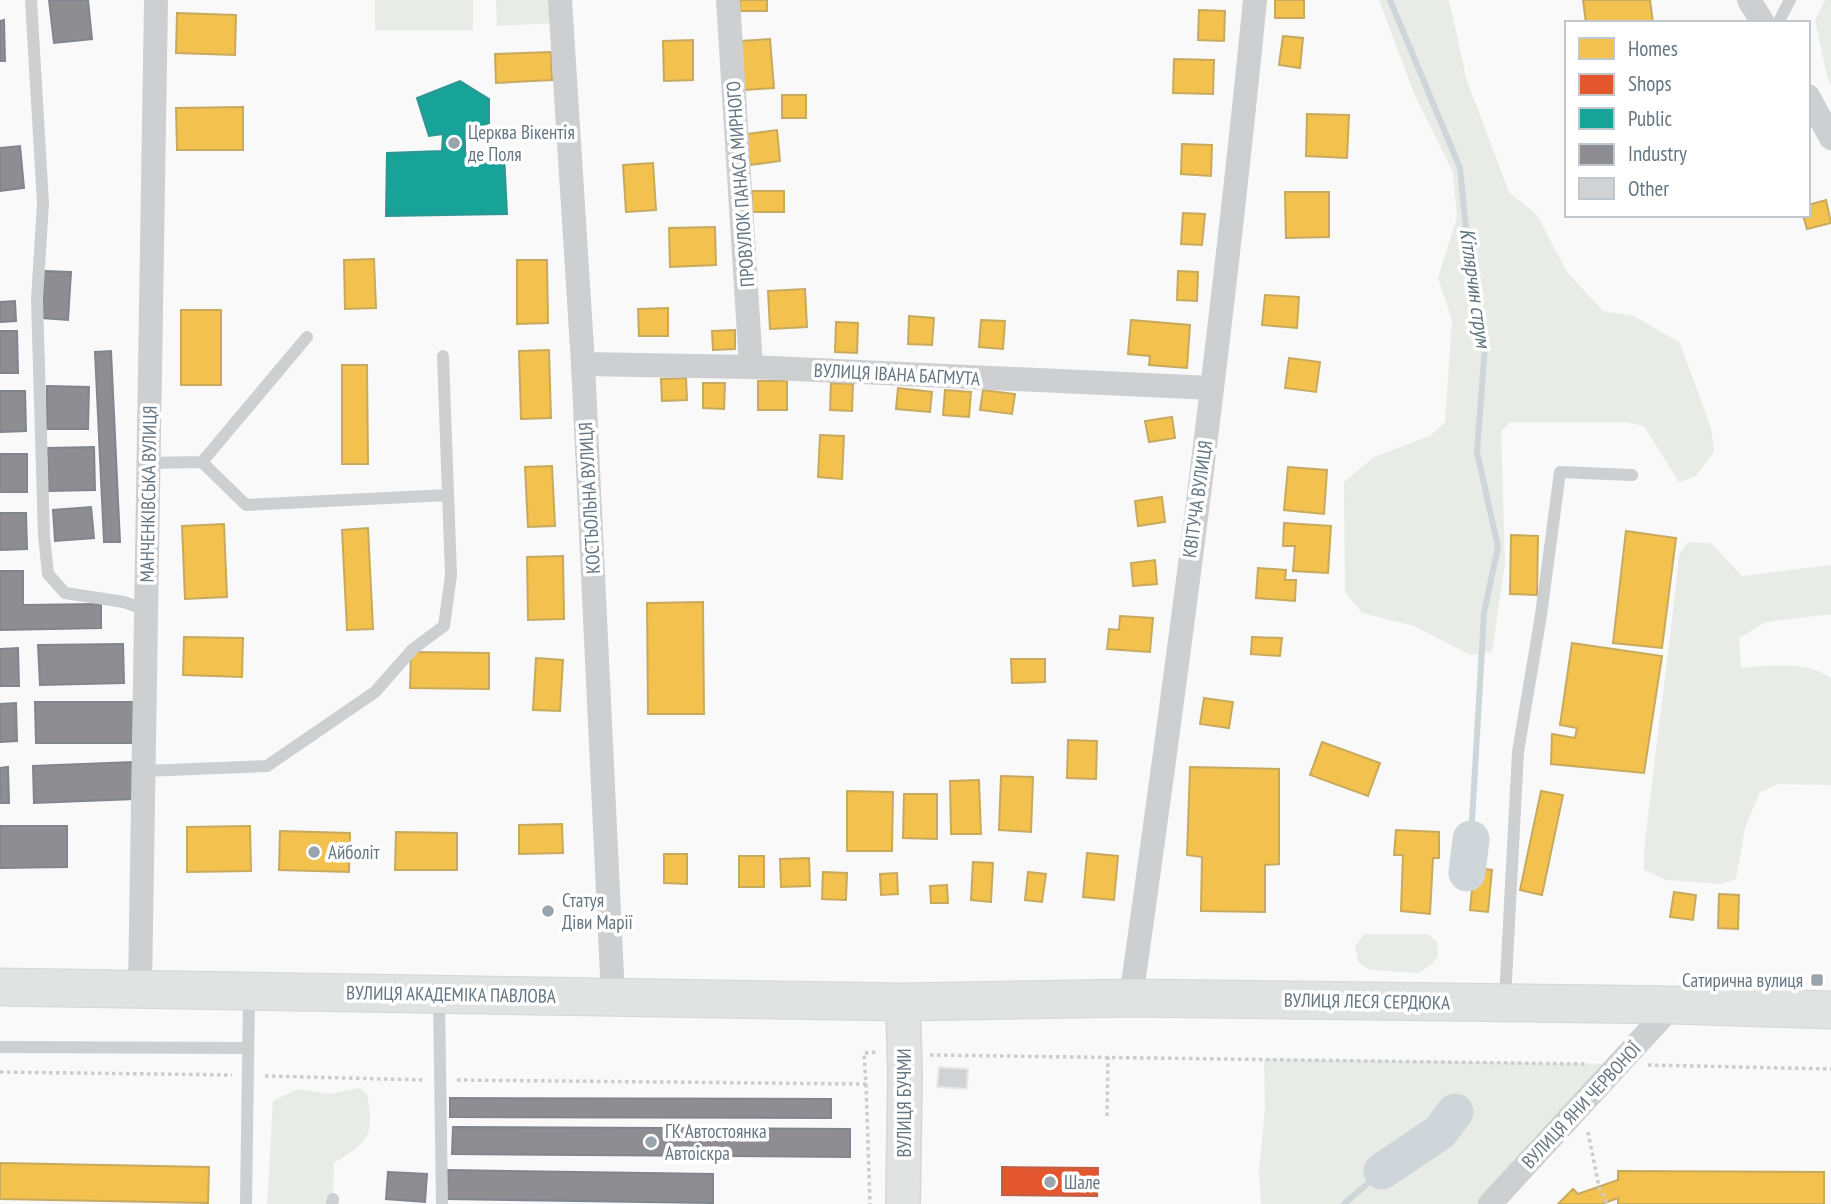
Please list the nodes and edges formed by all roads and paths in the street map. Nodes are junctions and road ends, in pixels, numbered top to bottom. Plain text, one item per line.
1 (31, 0) edge
2 (156, 0) edge
3 (560, 0) edge
4 (728, 0) edge
5 (1255, 0) edge
6 (1749, 0) edge
7 (1790, 0) edge
8 (1762, 21) edge
9 (1779, 21) edge
10 (1810, 100) edge
11 (1831, 138) edge
12 (307, 337) dead end
13 (443, 356) dead end
14 (583, 364) junction
15 (751, 368) junction
16 (1212, 388) junction
17 (202, 462) junction
18 (148, 463) junction
19 (1632, 475) dead end
20 (448, 495) junction
21 (146, 610) junction
22 (144, 771) junction
23 (0, 987) edge
24 (140, 988) junction
25 (249, 991) junction
26 (439, 994) junction
27 (613, 997) junction
28 (1131, 998) junction
29 (903, 1002) junction
30 (1504, 1003) junction
31 (1673, 1005) junction
32 (1831, 1010) edge
33 (0, 1047) edge
34 (248, 1048) junction
35 (878, 1052) dead end
36 (925, 1054) dead end
37 (1108, 1056) junction
38 (1618, 1064) junction
39 (1831, 1069) edge
40 (0, 1072) edge
41 (249, 1075) junction
42 (440, 1080) junction
43 (866, 1084) junction
44 (1107, 1116) dead end
45 (1587, 1127) dead end
46 (246, 1204) edge
47 (442, 1204) edge
48 (870, 1204) edge
49 (903, 1204) edge
50 (1490, 1204) edge
51 (1607, 1204) edge

1 - 21 lane
2 - 18 street, МАНЧЕНКІВСЬКА ВУЛИЦЯ
3 - 14 street, КОСТЬОЛЬНА ВУЛИЦЯ
4 - 15 street, ПРОВУЛОК ПАНАСА МИРНОГО
5 - 16 street, КВІТУЧА ВУЛИЦЯ
6 - 8 street
7 - 9 lane
10 - 11 street
12 - 17 lane
13 - 20 lane
14 - 15 street, ВУЛИЦЯ ІВАНА БАГМУТА
14 - 27 street, КОСТЬОЛЬНА ВУЛИЦЯ
15 - 16 street, ВУЛИЦЯ ІВАНА БАГМУТА
16 - 28 street, КВІТУЧА ВУЛИЦЯ
17 - 18 lane
17 - 20 lane
18 - 21 street, МАНЧЕНКІВСЬКА ВУЛИЦЯ
19 - 30 lane
20 - 22 lane
21 - 22 street, МАНЧЕНКІВСЬКА ВУЛИЦЯ
22 - 24 street, МАНЧЕНКІВСЬКА ВУЛИЦЯ
23 - 24 main road, ВУЛИЦЯ АКАДЕМІКА ПАВЛОВА
24 - 25 main road, ВУЛИЦЯ АКАДЕМІКА ПАВЛОВА
25 - 26 main road, ВУЛИЦЯ АКАДЕМІКА ПАВЛОВА
25 - 34 lane
26 - 27 main road, ВУЛИЦЯ АКАДЕМІКА ПАВЛОВА
26 - 42 lane
27 - 29 main road, ВУЛИЦЯ АКАДЕМІКА ПАВЛОВА
28 - 29 main road, ВУЛИЦЯ ЛЕСЯ СЕРДЮКА
28 - 30 main road, ВУЛИЦЯ ЛЕСЯ СЕРДЮКА
29 - 49 street, ВУЛИЦЯ БУЧМИ
30 - 31 main road, ВУЛИЦЯ ЛЕСЯ СЕРДЮКА
31 - 32 main road, ВУЛИЦЯ ЛЕСЯ СЕРДЮКА
31 - 38 street, ВУЛИЦЯ ЯНИ ЧЕРВОНОЇ
33 - 34 lane
34 - 41 lane
35 - 43 path
36 - 37 path
37 - 38 path
37 - 44 path
38 - 39 path
38 - 50 street, ВУЛИЦЯ ЯНИ ЧЕРВОНОЇ
40 - 41 path
41 - 42 path
41 - 46 lane
42 - 43 path
42 - 47 lane
43 - 48 path
45 - 51 path

